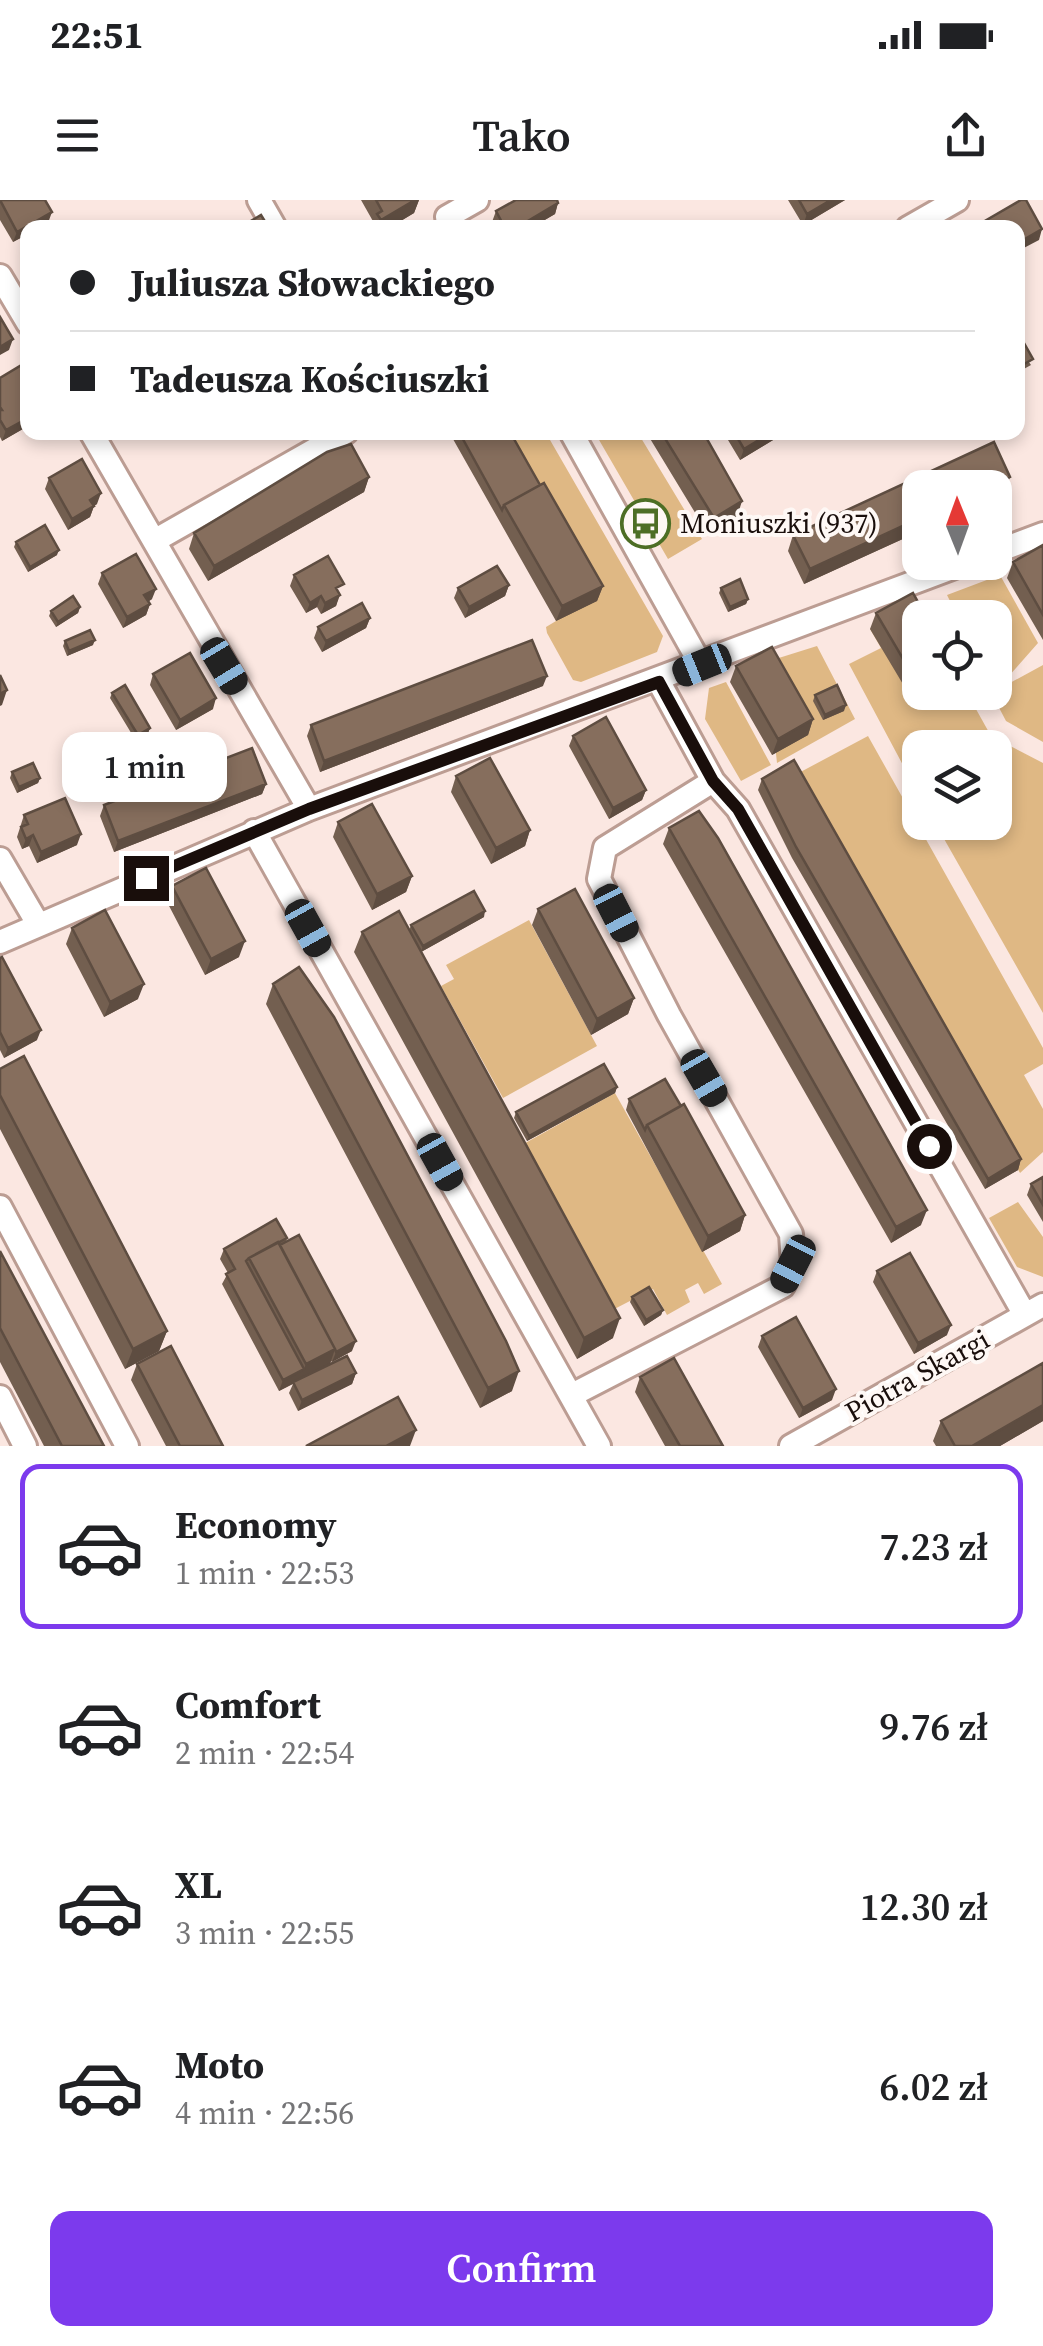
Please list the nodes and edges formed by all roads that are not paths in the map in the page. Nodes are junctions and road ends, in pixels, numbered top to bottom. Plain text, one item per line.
1 (476, 200) edge
2 (957, 200) edge
3 (446, 215) edge
4 (922, 220) edge
5 (0, 276) edge
6 (20, 310) edge
7 (96, 440) edge
8 (332, 440) edge
9 (575, 440) edge
10 (1043, 534) edge
11 (154, 541) junction
12 (1012, 546) edge
13 (922, 580) edge
14 (702, 665) junction
15 (659, 682) junction
16 (713, 781) junction
17 (309, 809) junction
18 (254, 832) junction
19 (0, 859) edge
20 (38, 924) junction
21 (0, 942) edge
22 (0, 1208) edge
23 (1034, 1310) edge
24 (572, 1395) junction
25 (0, 1396) edge
26 (26, 1446) edge
27 (126, 1446) edge
28 (599, 1446) edge
29 (791, 1446) edge

1 - 3 street
2 - 4 street
5 - 6 street
7 - 11 street
8 - 11 street
9 - 14 street
10 - 12 street
11 - 17 street
13 - 14 street
14 - 15 street
15 - 16 street
15 - 17 street
16 - 23 street
16 - 24 street
17 - 18 street
18 - 20 street
18 - 24 street
19 - 20 street
20 - 21 street
22 - 27 street
23 - 29 street, Piotra Skargi
24 - 28 street
25 - 26 street

